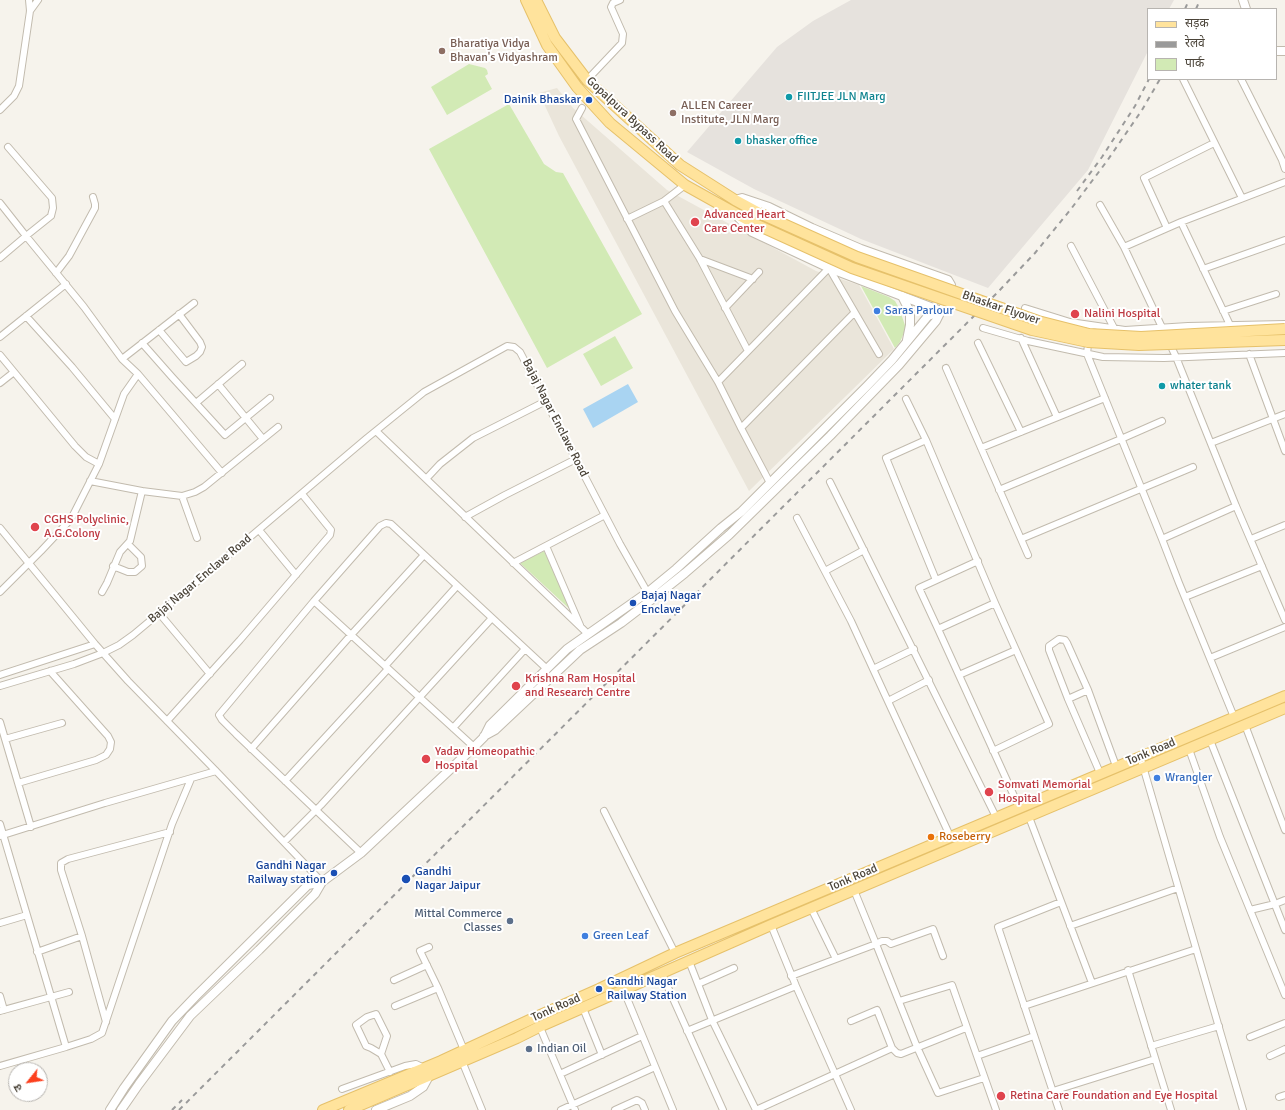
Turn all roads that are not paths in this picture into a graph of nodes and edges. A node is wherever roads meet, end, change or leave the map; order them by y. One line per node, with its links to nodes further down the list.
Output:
1 (29, 0): 6 (street)
2 (38, 0): 6 (street)
3 (526, 0): 7 (main road, Gopalpura Bypass Road)
4 (536, 0): 7 (main road, Gopalpura Bypass Road)
5 (620, 0): 8 (street)
6 (30, 10): 12 (street)
7 (551, 41): 8 (main road, Gopalpura Bypass Road); 17 (main road, Gopalpura Bypass Road)
8 (588, 80): 20 (main road, Gopalpura Bypass Road)
9 (1183, 80): 13 (street)
10 (1242, 80): 15 (street)
11 (582, 108): 25 (street)
12 (0, 110)
13 (1214, 143): 19 (street); 27 (street)
14 (8, 147): 28 (street)
15 (1285, 170)
16 (1285, 182): 19 (street)
17 (685, 185): 21 (street); 24 (main road, Gopalpura Bypass Road)
18 (93, 197): 37 (street)
19 (1242, 198): 26 (street)
20 (734, 200): 45 (street); 56 (main road, Bhaskar Flyover, bridge)
21 (664, 201): 25 (street); 33 (street)
22 (0, 203): 28 (street)
23 (1100, 205): 31 (street)
24 (734, 213): 34 (street); 60 (main road, Bhaskar Flyover, bridge)
25 (627, 219): 76 (street)
26 (1181, 222): 27 (street); 35 (street)
27 (1167, 228): 31 (street)
28 (26, 236): 32 (street); 37 (street)
29 (1285, 240): 35 (street)
30 (1072, 246): 54 (street)
31 (1124, 247): 55 (street)
32 (0, 258)
33 (700, 259): 38 (street); 43 (street)
34 (829, 268): 41 (street); 47 (street); 64 (street)
35 (1203, 269): 46 (street)
36 (760, 272): 38 (street)
37 (56, 273): 39 (street)
38 (753, 279): 43 (street)
39 (66, 284): 49 (street); 71 (street)
40 (1276, 294): 46 (street)
41 (902, 296): 45 (street); 63 (street)
42 (194, 303): 48 (street)
43 (725, 308): 64 (street)
44 (1025, 308): 51 (street)
45 (941, 311): 63 (street); 140 (street)
46 (1223, 311): 52 (street)
47 (854, 313): 66 (street); 91 (street)
48 (179, 314): 57 (street); 57 (street)
49 (26, 316): 58 (street); 88 (street)
50 (1285, 324): 52 (street)
51 (1090, 325): 54 (street); 67 (street)
52 (1230, 325): 55 (street)
53 (983, 328): 59 (street)
54 (1114, 328): 55 (street)
55 (1162, 328): 70 (street)
56 (1285, 329)
57 (158, 330): 61 (street)
58 (0, 337)
59 (1021, 338): 67 (street); 85 (street)
60 (1285, 340)
61 (142, 343): 71 (street); 83 (street)
62 (978, 343): 93 (street)
63 (905, 344): 106 (street)
64 (748, 351): 76 (street)
65 (1285, 353): 68 (street)
66 (879, 354)
67 (1087, 354): 70 (street); 80 (street)
68 (1249, 354): 70 (street); 87 (street)
69 (0, 355): 74 (street)
70 (1176, 357): 97 (street)
71 (122, 359): 75 (street)
72 (242, 364): 78 (street)
73 (946, 368): 98 (street)
74 (14, 372): 77 (street); 101 (street)
75 (138, 374): 88 (street); 103 (street)
76 (718, 382): 91 (street)
77 (0, 383)
78 (218, 384): 83 (street); 86 (street)
79 (270, 398): 86 (street)
80 (1105, 398): 85 (street); 95 (street)
81 (906, 399): 96 (street)
82 (546, 401): 92 (street, Bajaj Nagar Enclave Road); 100 (street, Bajaj Nagar Enclave Road); 104 (street)
83 (196, 403): 86 (street)
84 (1285, 414): 87 (street)
85 (1057, 417): 93 (street)
86 (246, 418): 94 (street)
87 (1273, 418): 97 (street); 99 (street)
88 (115, 419): 101 (street)
89 (1162, 421): 95 (street)
90 (278, 427): 94 (street)
91 (741, 428): 106 (street)
92 (376, 430): 104 (street); 111 (street, Bajaj Nagar Enclave Road)
93 (1021, 432): 98 (street)
94 (263, 439): 103 (street)
95 (1121, 439): 108 (street); 109 (street)
96 (926, 440): 129 (street); 136 (street)
97 (1211, 443): 113 (street)
98 (982, 448): 109 (street)
99 (1285, 451)
100 (576, 460): 114 (street, Bajaj Nagar Enclave Road); 115 (street)
101 (99, 464): 105 (street)
102 (1193, 467): 108 (street)
103 (222, 473): 112 (street)
104 (426, 479): 115 (street)
105 (90, 481): 110 (street); 130 (street)
106 (770, 482): 140 (street)
107 (830, 482): 126 (street)
108 (1142, 488): 121 (street); 122 (street)
109 (999, 490): 121 (street)
110 (142, 491): 112 (street); 124 (street)
111 (302, 494): 119 (street, Bajaj Nagar Enclave Road); 135 (street)
112 (182, 496): 120 (street)
113 (1236, 506): 122 (street); 123 (street)
114 (605, 515): 125 (street); 140 (street, Bajaj Nagar Enclave Road)
115 (465, 517): 131 (street)
116 (797, 518): 134 (street)
117 (1285, 525): 123 (street)
118 (0, 528): 130 (street)
119 (259, 530): 135 (street); 144 (street, Bajaj Nagar Enclave Road)
120 (197, 538)
121 (1021, 539): 128 (street)
122 (1162, 539): 141 (street)
123 (1250, 539): 133 (street)
124 (128, 544): 132 (street); 132 (street)
125 (546, 546): 131 (street); 148 (street)
126 (864, 550): 134 (street); 154 (street)
127 (424, 555): 137 (street); 142 (street); 151 (street)
128 (1028, 555)
129 (978, 561): 136 (street); 143 (street)
130 (29, 563): 138 (street); 152 (street)
131 (513, 563): 148 (street)
132 (113, 566): 139 (street)
133 (1262, 566): 141 (street); 146 (street)
134 (825, 571): 160 (street)
135 (296, 575): 162 (street)
136 (936, 580): 149 (street)
137 (457, 586): 145 (street); 158 (street)
138 (0, 592)
139 (102, 592)
140 (649, 596): 150 (street); 179 (street)
141 (1185, 597): 157 (street)
142 (314, 601): 151 (street); 183 (street)
143 (995, 603): 149 (street); 155 (street)
144 (159, 613): 156 (street, Bajaj Nagar Enclave Road); 162 (street)
145 (492, 618): 153 (street); 169 (street)
146 (1285, 620)
147 (1285, 627): 157 (street)
148 (581, 628): 150 (street)
149 (938, 629): 164 (street)
150 (588, 634): 159 (street)
151 (351, 635): 158 (street); 183 (street)
152 (95, 644): 156 (street); 163 (street)
153 (525, 649): 159 (street); 178 (street)
154 (914, 649): 160 (street); 165 (street)
155 (1016, 650): 164 (street); 185 (street)
156 (103, 653): 161 (street, Bajaj Nagar Enclave Road); 174 (street)
157 (1210, 658): 173 (street)
158 (387, 668): 169 (street); 192 (street)
159 (547, 669): 179 (street)
160 (873, 669): 171 (street)
161 (50, 671): 166 (street, Bajaj Nagar Enclave Road); 193 (street)
162 (210, 674): 174 (street)
163 (0, 675)
164 (959, 675): 185 (street)
165 (929, 680): 171 (street); 197 (street)
166 (0, 686)
167 (1088, 690): 170 (street); 170 (street); 187 (street)
168 (1285, 696): 173 (main road, Tonk Road)
169 (419, 698): 178 (street); 195 (street)
170 (1068, 699): 190 (street)
171 (888, 701): 204 (street)
172 (1285, 708): 177 (main road, Tonk Road)
173 (1234, 717): 186 (main road, Tonk Road)
174 (167, 721): 189 (street)
175 (0, 722): 180 (street)
176 (62, 723): 180 (street)
177 (1244, 725): 181 (main road, Tonk Road); 201 (street)
178 (453, 728): 182 (street)
179 (484, 737): 182 (street)
180 (5, 739): 193 (street)
181 (1210, 740): 184 (main road, Tonk Road); 212 (street)
182 (474, 747): 206 (street)
183 (251, 748): 192 (street)
184 (1189, 749): 188 (main road, Tonk Road); 214 (street)
185 (993, 751): 194 (street)
186 (1140, 756): 187 (main road, Tonk Road); 188 (street)
187 (1116, 766): 190 (main road, Tonk Road)
188 (1143, 769): 198 (main road, Tonk Road); 208 (street)
189 (216, 771): 191 (street); 205 (street)
190 (1100, 773): 194 (main road, Tonk Road)
191 (191, 779): 200 (street); 202 (street)
192 (285, 781): 195 (street)
193 (18, 783): 200 (street)
194 (1019, 807): 197 (main road, Tonk Road)
195 (315, 811): 205 (street); 206 (street)
196 (604, 811): 225 (street)
197 (996, 817): 204 (main road, Tonk Road)
198 (1028, 817): 209 (main road, Tonk Road); 211 (street)
199 (0, 824): 203 (street)
200 (31, 827): 203 (street)
201 (1285, 830)
202 (170, 832): 220 (street); 252 (street)
203 (2, 836): 215 (street)
204 (950, 836): 225 (main road, Tonk Road)
205 (284, 842): 207 (street)
206 (360, 853): 207 (street)
207 (322, 882): 284 (street); 285 (street)
208 (1178, 888): 218 (street); 223 (street)
209 (854, 890): 213 (main road, Tonk Road); 221 (street)
210 (1285, 900): 212 (street)
211 (1061, 902): 218 (street); 246 (street)
212 (1275, 904): 214 (street); 219 (street)
213 (811, 908): 217 (main road, Tonk Road); 227 (street)
214 (1250, 910): 241 (street)
215 (26, 914): 216 (street); 224 (street)
216 (0, 923)
217 (771, 925): 228 (main road, Tonk Road); 233 (street)
218 (1070, 926): 235 (street)
219 (1285, 930)
220 (82, 936): 224 (street); 252 (street)
221 (876, 944): 226 (street); 227 (street); 244 (street)
222 (429, 947): 229 (street)
223 (1196, 949): 231 (street); 254 (street)
224 (37, 952): 243 (street)
225 (675, 953): 249 (main road, Tonk Road)
226 (943, 956)
227 (836, 959): 233 (street)
228 (689, 961): 232 (main road, Tonk Road); 236 (street)
229 (427, 965): 234 (street); 238 (street)
230 (734, 968): 236 (street)
231 (1128, 970): 235 (street); 261 (street)
232 (662, 974): 239 (main road, Tonk Road); 257 (street)
233 (791, 976): 237 (street)
234 (394, 980)
235 (1092, 983): 246 (street)
236 (698, 984): 250 (street)
237 (796, 986): 250 (street); 278 (street)
238 (438, 988): 245 (street); 266 (street)
239 (624, 991): 247 (main road, Tonk Road); 258 (street)
240 (69, 992): 243 (street)
241 (1285, 995)
242 (0, 996): 248 (street)
243 (51, 998): 248 (street); 262 (street)
244 (899, 1001): 256 (street); 263 (street)
245 (395, 1006)
246 (1024, 1006): 259 (street)
247 (583, 1008): 255 (main road, Tonk Road); 268 (street)
248 (2, 1010)
249 (536, 1017): 255 (street); 266 (main road, Tonk Road)
250 (712, 1020): 257 (street); 295 (street)
251 (851, 1021): 264 (street)
252 (106, 1022): 262 (street)
253 (1285, 1023): 260 (street)
254 (1219, 1026): 261 (street); 300 (street)
255 (540, 1027): 272 (main road, Tonk Road); 277 (street)
256 (966, 1028): 263 (street); 269 (street)
257 (687, 1031): 294 (street)
258 (642, 1036): 268 (street); 274 (street)
259 (1034, 1036): 269 (street); 282 (street)
260 (1250, 1037)
261 (1151, 1046): 271 (street)
262 (66, 1047): 273 (street)
263 (917, 1047): 264 (street); 280 (street)
264 (892, 1048): 278 (street)
265 (1285, 1049): 270 (street)
266 (464, 1050): 276 (main road, Tonk Road)
267 (381, 1054): 267 (street); 275 (street)
268 (602, 1055): 277 (street)
269 (977, 1056): 280 (street)
270 (1270, 1056)
271 (1155, 1059): 282 (street); 299 (street)
272 (462, 1061): 276 (main road, Tonk Road); 289 (street)
273 (0, 1066)
274 (655, 1067): 283 (street); 293 (street)
275 (390, 1072): 276 (street); 281 (street)
276 (427, 1072): 279 (main road); 288 (street)
277 (560, 1074): 283 (street)
278 (834, 1074): 295 (street); 296 (street)
279 (413, 1078): 286 (main road); 287 (main road)
280 (984, 1078): 297 (street)
281 (342, 1089)
282 (1052, 1092): 298 (street)
283 (574, 1107): 290 (street)
284 (110, 1110)
285 (121, 1110)
286 (323, 1110)
287 (349, 1110)
288 (376, 1110)
289 (482, 1110)
290 (560, 1110)
291 (615, 1110): 292 (street)
292 (645, 1110)
293 (673, 1110)
294 (723, 1110)
295 (756, 1110)
296 (851, 1110)
297 (996, 1110)
298 (1059, 1110)
299 (1170, 1110)
300 (1243, 1110)

